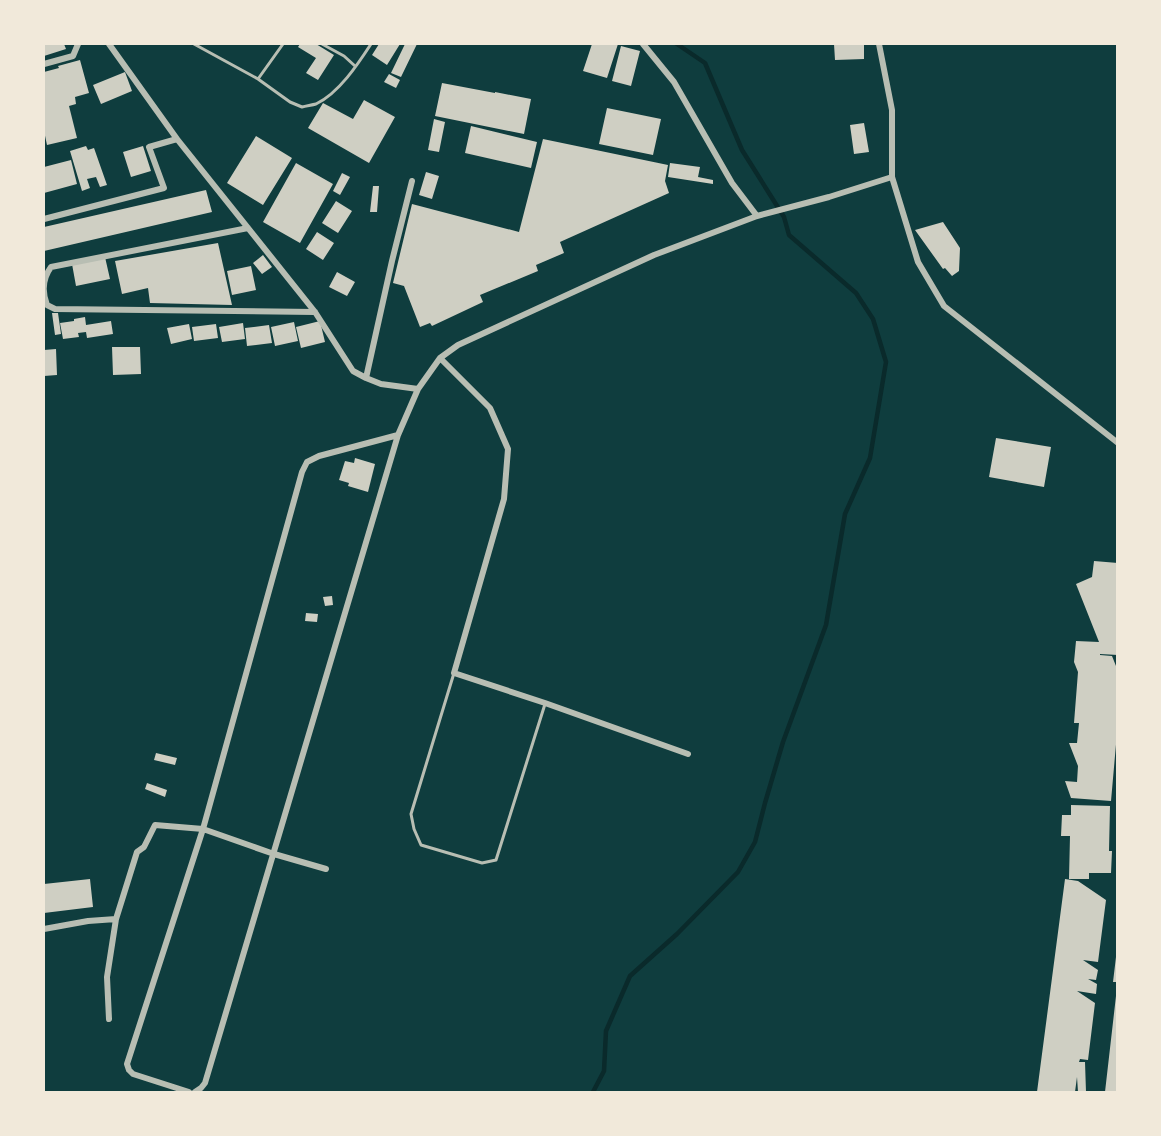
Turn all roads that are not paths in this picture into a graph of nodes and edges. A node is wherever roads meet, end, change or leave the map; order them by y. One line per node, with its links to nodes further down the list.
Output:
1 (78, 44): 9 (street)
2 (109, 44): 12 (street)
3 (194, 44): 11 (lane)
4 (283, 44): 11 (lane)
5 (322, 44): 10 (lane)
6 (371, 44): 10 (lane)
7 (643, 44): 15 (street)
8 (879, 44): 13 (street)
9 (44, 64)
10 (356, 67): 11 (lane)
11 (258, 79)
12 (177, 139): 16 (street); 17 (street)
13 (892, 177): 15 (street); 24 (street)
14 (412, 181): 21 (street)
15 (757, 216): 20 (street)
16 (44, 219)
17 (248, 228): 18 (street); 19 (street)
18 (45, 306): 19 (street)
19 (315, 312): 21 (street)
20 (440, 358): 22 (street); 25 (street)
21 (366, 378): 22 (street)
22 (418, 389): 23 (street)
23 (398, 435): 28 (street); 29 (street)
24 (1118, 443)
25 (454, 673): 26 (street); 26 (lane)
26 (545, 703): 27 (street)
27 (688, 754)
28 (203, 829): 29 (street); 31 (street); 34 (street)
29 (274, 854): 30 (street); 35 (street)
30 (326, 868)
31 (116, 919): 32 (street); 33 (street)
32 (44, 929)
33 (109, 1019)
34 (189, 1092)
35 (195, 1092)

